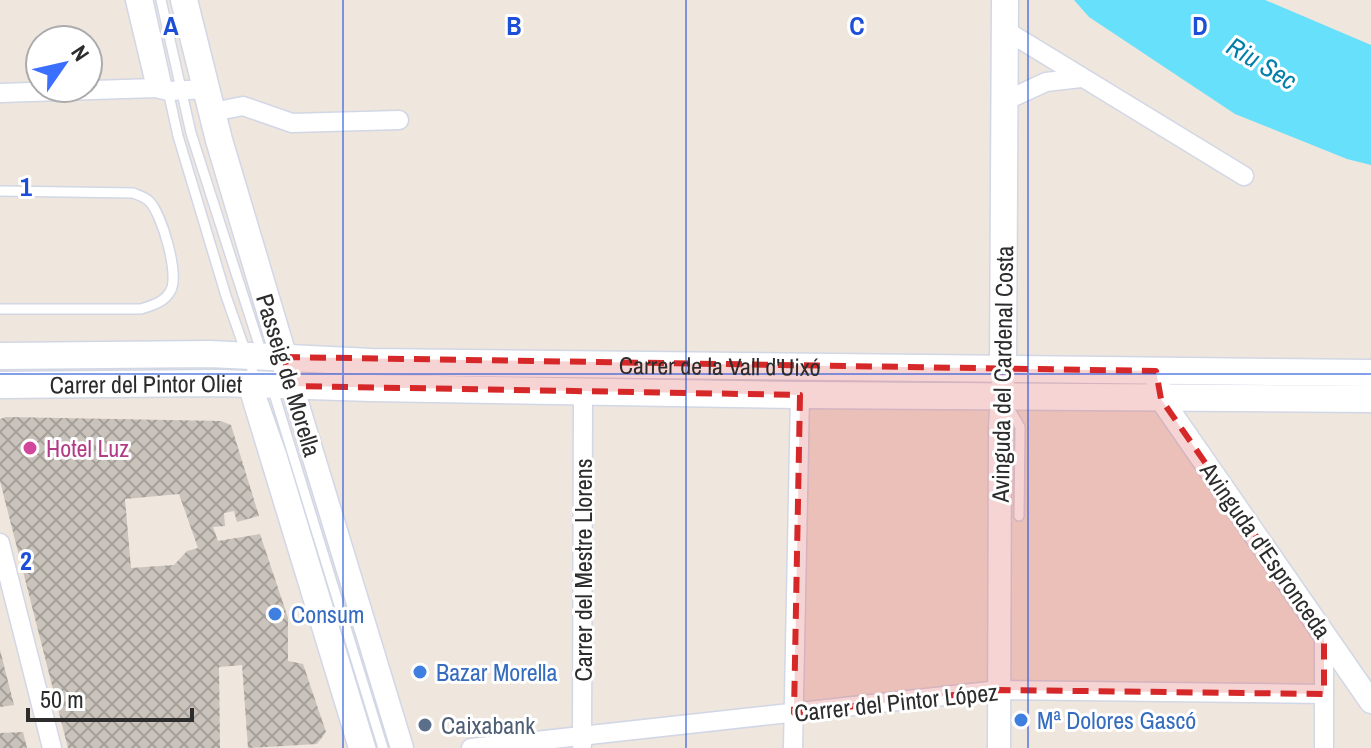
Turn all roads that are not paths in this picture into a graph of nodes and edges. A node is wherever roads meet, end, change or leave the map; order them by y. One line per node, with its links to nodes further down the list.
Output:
1 (135, 0): 8 (street)
2 (148, 0): 8 (lane)
3 (161, 0): 8 (lane)
4 (184, 0): 10 (main road, Passeig de Morella)
5 (1005, 0): 6 (main road, Avinguda del Cardenal Costa)
6 (1005, 30): 7 (street); 11 (main road, Avinguda del Cardenal Costa)
7 (1081, 78): 11 (street); 13 (street)
8 (168, 90): 9 (street); 10 (street); 17 (lane); 17 (lane)
9 (0, 93)
10 (210, 101): 12 (street); 17 (main road, Passeig de Morella)
11 (1005, 101): 18 (main road, Avinguda del Cardenal Costa)
12 (399, 120)
13 (1244, 176)
14 (0, 191): 15 (lane)
15 (0, 309)
16 (0, 356): 17 (main road, Carrer del Pintor Oliet)
17 (264, 356): 18 (main road, Carrer de la Vall d'Uixó); 22 (main road, Passeig de Morella); 22 (lane)
18 (1003, 370): 19 (main road, Carrer de la Vall d'Uixó); 25 (street, Avinguda del Cardenal Costa)
19 (1156, 371): 20 (main road, Carrer de la Vall d'Uixó); 26 (street)
20 (1371, 373)
21 (0, 385): 22 (main road, Carrer del Pintor Oliet)
22 (267, 385): 23 (main road, Carrer de la Vall d'Uixó); 37 (street, Passeig de Morella); 38 (lane); 39 (lane); 40 (street, Passeig de Morella)
23 (583, 391): 24 (main road, Carrer de la Vall d'Uixó); 35 (street, Carrer del Mestre Llorens)
24 (800, 395): 25 (main road, Carrer de la Vall d'Uixó); 34 (street)
25 (1003, 396): 26 (main road, Carrer de la Vall d'Uixó); 28 (lane); 31 (street, Avinguda del Cardenal Costa)
26 (1161, 399): 27 (main road, Carrer de la Vall d'Uixó); 30 (street, Avinguda d'Espronceda)
27 (1371, 399)
28 (1019, 516)
29 (0, 543): 36 (street)
30 (1324, 634): 32 (street); 33 (street, Avinguda d'Espronceda)
31 (999, 690): 32 (street, Carrer del Pintor López); 34 (street, Carrer del Pintor López); 43 (street, Avinguda del Cardenal Costa)
32 (1324, 694): 44 (street)
33 (1371, 701)
34 (794, 713): 35 (street, Carrer del Pintor López); 42 (street)
35 (582, 742): 41 (street, Carrer del Pintor López)
36 (52, 748)
37 (358, 748)
38 (371, 748)
39 (383, 748)
40 (402, 748)
41 (471, 748)
42 (793, 748)
43 (999, 748)
44 (1324, 748)

